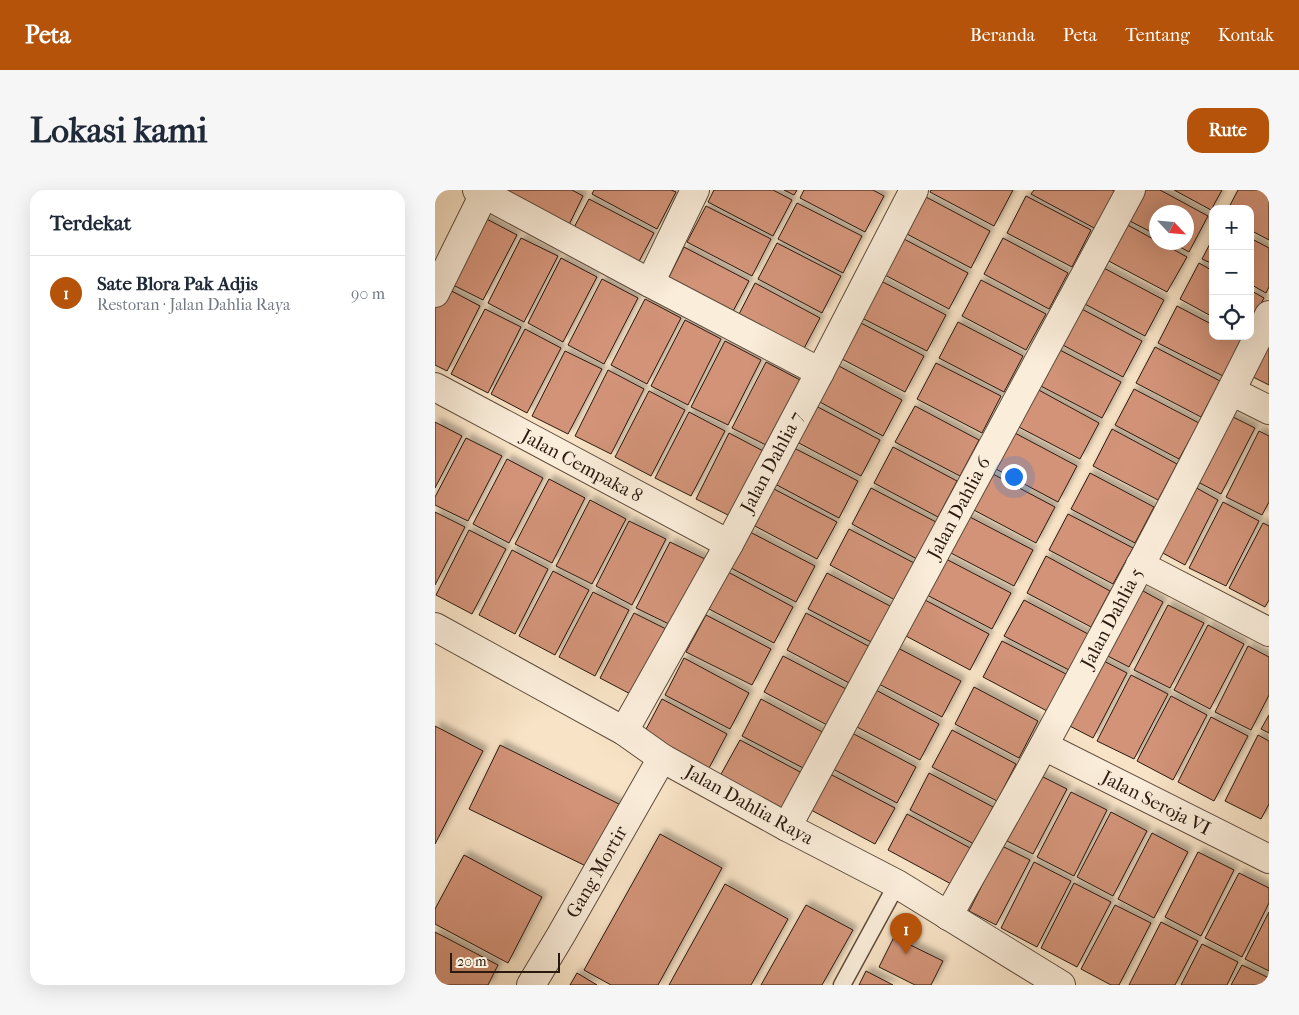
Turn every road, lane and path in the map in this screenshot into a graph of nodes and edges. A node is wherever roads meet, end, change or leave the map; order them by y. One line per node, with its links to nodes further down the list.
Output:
1 (695, 190): 5 (street)
2 (914, 190): 8 (street, Jalan Dahlia 7)
3 (1131, 190): 19 (street, Jalan Dahlia 6)
4 (482, 191): 5 (street); 6 (street)
5 (650, 283): 8 (street)
6 (435, 293)
7 (1269, 315): 10 (street, Jalan Dahlia 5)
8 (820, 372): 12 (street, Jalan Dahlia 7)
9 (435, 387): 12 (street, Jalan Cempaka 8)
10 (1231, 391): 11 (street); 13 (street, Jalan Dahlia 5)
11 (1269, 410)
12 (729, 544): 16 (street, Jalan Dahlia 7)
13 (1140, 565): 15 (street); 17 (street, Jalan Dahlia 5)
14 (435, 628): 16 (street, Jalan Dahlia Raya)
15 (1269, 632)
16 (623, 731): 18 (street, Jalan Dahlia Raya)
17 (1044, 746): 20 (street, Jalan Seroja VI); 22 (street, Jalan Dahlia 5)
18 (662, 758): 19 (street, Jalan Dahlia Raya); 23 (street, Gang Mortir)
19 (787, 827): 21 (street, Jalan Dahlia Raya)
20 (1269, 859)
21 (897, 884): 22 (street, Jalan Dahlia Raya); 24 (lane)
22 (948, 916): 25 (street, Jalan Dahlia Raya)
23 (531, 985)
24 (843, 985)
25 (1061, 985)

